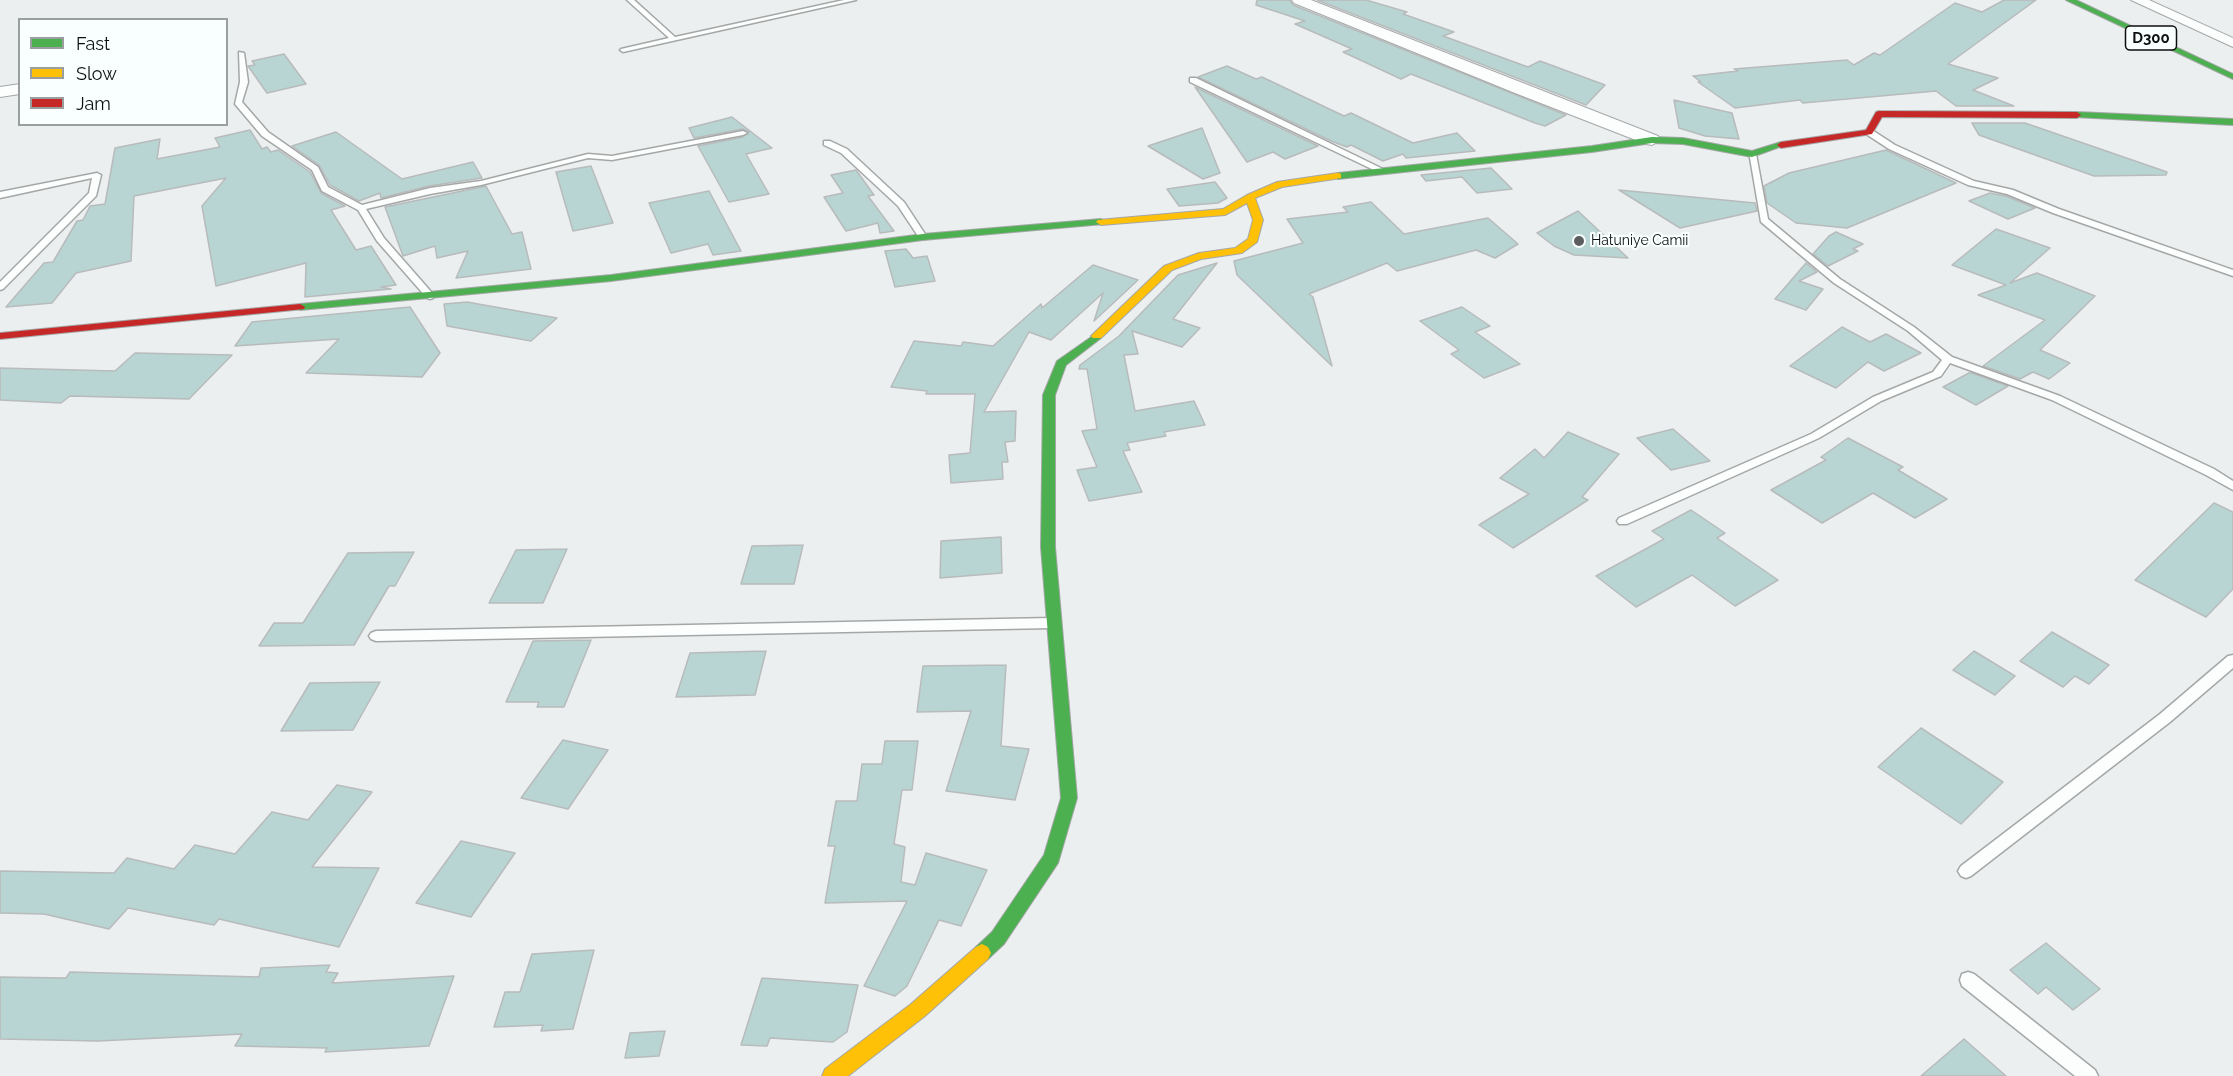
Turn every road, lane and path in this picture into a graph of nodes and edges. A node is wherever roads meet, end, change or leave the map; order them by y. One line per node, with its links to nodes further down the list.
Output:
1 (630, 0): 10 (lane)
2 (802, 0): 8 (lane)
3 (853, 0): 8 (lane)
4 (1299, 0): 21 (street)
5 (2070, 0): 14 (main road, D300)
6 (2099, 0): 9 (main road, D300)
7 (2139, 0): 11 (street)
8 (811, 9): 10 (lane)
9 (2182, 37)
10 (674, 39): 12 (lane)
11 (2233, 43)
12 (623, 50)
13 (241, 53): 27 (lane)
14 (2233, 77)
15 (1193, 80): 24 (lane)
16 (18, 89): 17 (street)
17 (0, 92)
18 (2233, 122): 19 (main road)
19 (1869, 132): 23 (main road); 29 (lane)
20 (743, 134): 27 (lane)
21 (1652, 140): 23 (main road); 24 (main road)
22 (827, 143): 28 (lane)
23 (1752, 154): 33 (lane)
24 (1381, 170): 26 (main road)
25 (0, 195): 30 (lane)
26 (1250, 197): 28 (main road); 36 (main road)
27 (361, 208): 31 (lane)
28 (923, 237): 31 (main road)
29 (2233, 273)
30 (0, 286)
31 (430, 296): 32 (main road)
32 (0, 336)
33 (1948, 359): 34 (lane); 35 (lane)
34 (2233, 486)
35 (1623, 521)
36 (1055, 623): 37 (lane); 41 (main road)
37 (375, 636)
38 (2233, 660): 39 (lane)
39 (1966, 871)
40 (1968, 980): 42 (lane)
41 (832, 1076)
42 (2089, 1076)

